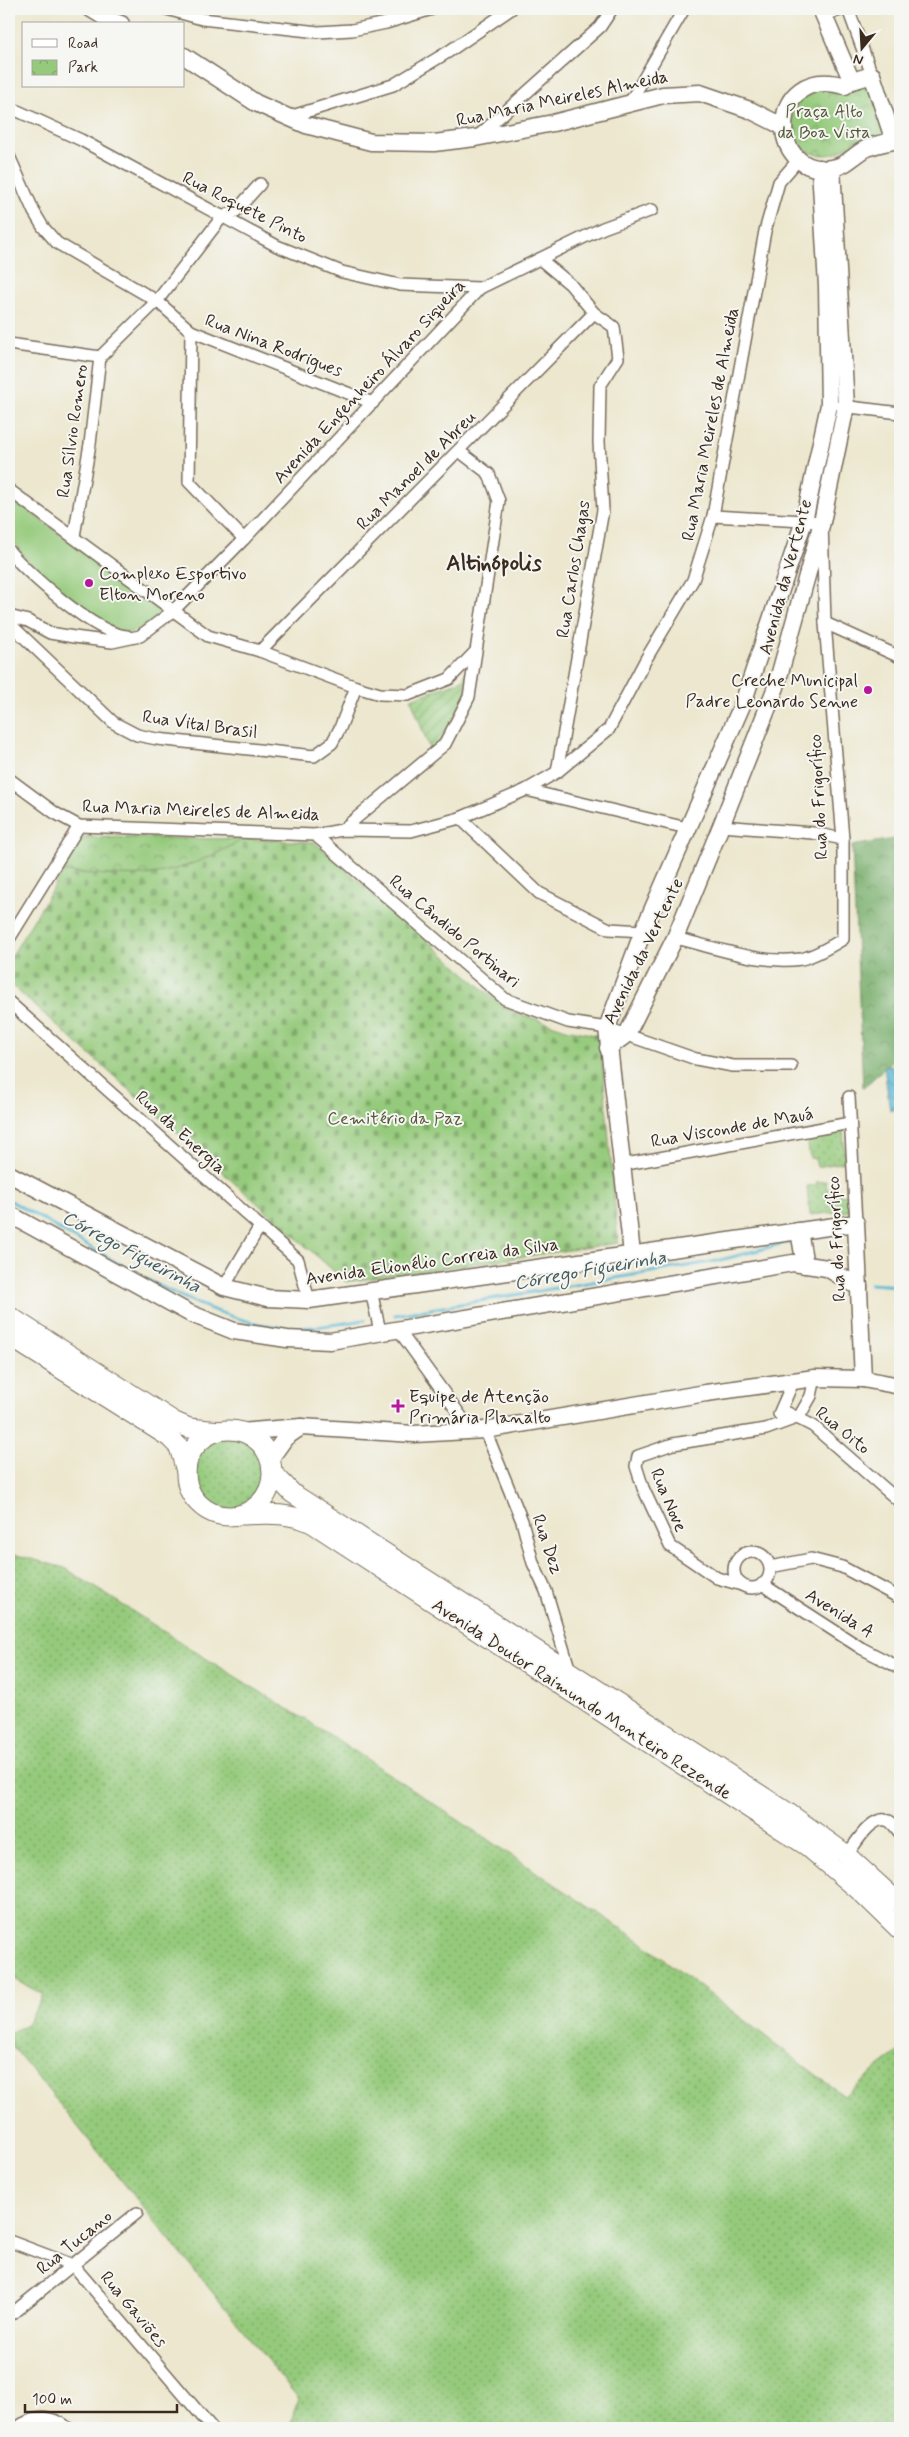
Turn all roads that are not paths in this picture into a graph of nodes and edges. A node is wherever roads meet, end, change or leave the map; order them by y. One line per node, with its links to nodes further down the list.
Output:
1 (91, 9): 10 (street)
2 (167, 9): 3 (street)
3 (432, 9)
4 (510, 9): 16 (street)
5 (612, 9): 18 (street)
6 (684, 9): 14 (street)
7 (843, 9): 9 (street)
8 (848, 9): 12 (street)
9 (823, 12): 13 (street)
10 (115, 22)
11 (185, 57): 16 (street, Rua Maria Meireles Almeida)
12 (872, 75): 13 (street); 19 (street)
13 (849, 82): 17 (street)
14 (629, 104): 17 (street, Rua Maria Meireles Almeida); 18 (street, Rua Maria Meireles Almeida)
15 (9, 107): 25 (street, Rua Roquete Pinto)
16 (289, 117): 18 (street, Rua Maria Meireles Almeida)
17 (782, 126): 21 (street)
18 (475, 138)
19 (897, 140): 22 (street)
20 (9, 156): 28 (street, Rua Nina Rodrigues)
21 (799, 159): 22 (street); 39 (street, Rua Maria Meireles de Almeida)
22 (826, 168): 34 (street, Avenida da Vertente); 35 (street, Avenida da Vertente)
23 (260, 184): 25 (street, Rua Sílvio Romero)
24 (652, 210): 26 (street, Avenida Engenheiro Álvaro Siqueira)
25 (222, 217): 27 (street, Rua Roquete Pinto); 28 (street, Rua Sílvio Romero)
26 (540, 259): 27 (street, Avenida Engenheiro Álvaro Siqueira); 29 (street, Rua Carlos Chagas)
27 (480, 288): 33 (street, Avenida Engenheiro Álvaro Siqueira)
28 (157, 301): 30 (street, Rua Nina Rodrigues); 32 (street, Rua Sílvio Romero)
29 (594, 313): 37 (street, Rua Manoel de Abreu); 54 (street, Rua Carlos Chagas)
30 (191, 331): 33 (street, Rua Nina Rodrigues); 43 (street)
31 (9, 344): 32 (street)
32 (100, 357): 42 (street, Rua Sílvio Romero)
33 (373, 403): 43 (street, Avenida Engenheiro Álvaro Siqueira)
34 (829, 405): 35 (street); 40 (street, Avenida da Vertente)
35 (846, 406): 36 (street); 41 (street, Avenida da Vertente)
36 (900, 413)
37 (459, 452): 50 (street, Rua Manoel de Abreu); 51 (street)
38 (9, 490): 42 (street)
39 (713, 516): 40 (street); 54 (street, Rua Maria Meireles de Almeida)
40 (804, 521): 41 (street); 60 (street, Avenida da Vertente)
41 (822, 522): 48 (street, Rua do Frigorífico); 59 (street, Avenida da Vertente)
42 (74, 536): 45 (street)
43 (244, 539): 45 (street, Avenida Engenheiro Álvaro Siqueira)
44 (9, 551): 49 (street)
45 (173, 611): 49 (street, Avenida Engenheiro Álvaro Siqueira); 50 (street)
46 (9, 616): 49 (street)
47 (9, 623): 53 (street, Rua Vital Brasil)
48 (825, 623): 52 (street); 63 (street, Rua do Frigorífico)
49 (140, 636)
50 (260, 651): 53 (street)
51 (475, 652): 53 (street); 61 (street)
52 (900, 657)
53 (356, 687)
54 (557, 772): 56 (street, Rua Maria Meireles de Almeida)
55 (9, 779): 58 (street, Rua Maria Meireles de Almeida)
56 (526, 790): 57 (street, Rua Maria Meireles de Almeida); 60 (street)
57 (460, 818): 61 (street, Rua Maria Meireles de Almeida); 64 (street)
58 (79, 826): 62 (street, Rua Maria Meireles de Almeida); 66 (street)
59 (721, 826): 63 (street); 65 (street, Avenida da Vertente)
60 (687, 828): 64 (street, Avenida da Vertente)
61 (342, 830): 62 (street, Rua Maria Meireles de Almeida)
62 (315, 835): 68 (street, Rua Cândido Portinari)
63 (843, 838): 65 (street, Rua do Frigorífico)
64 (643, 931): 68 (street, Avenida da Vertente)
65 (675, 938): 69 (street, Avenida da Vertente)
66 (9, 939)
67 (9, 1002): 78 (street, Rua da Energia)
68 (607, 1028): 69 (street, Rua Cândido Portinari); 70 (street, Avenida da Vertente)
69 (627, 1034): 70 (street, Avenida da Vertente); 71 (street, Rua Cândido Portinari)
70 (608, 1048): 74 (street, Avenida da Vertente)
71 (791, 1066)
72 (850, 1097): 73 (street, Rua do Frigorífico)
73 (850, 1123): 74 (street, Rua Visconde de Mauá); 77 (street, Rua do Frigorífico)
74 (621, 1165): 80 (street, Avenida da Vertente)
75 (9, 1174): 83 (street, Avenida Elionélio Correia da Silva)
76 (9, 1214): 87 (street)
77 (856, 1223): 79 (street, Avenida Elionélio Correia da Silva); 82 (street, Rua do Frigorífico)
78 (260, 1226): 83 (street); 85 (street, Rua da Energia)
79 (799, 1231): 80 (street, Avenida Elionélio Correia da Silva); 81 (street)
80 (632, 1254): 84 (street, Avenida Elionélio Correia da Silva)
81 (804, 1265): 82 (street); 87 (street)
82 (859, 1287): 90 (street, Rua do Frigorífico)
83 (224, 1288): 85 (street, Avenida Elionélio Correia da Silva)
84 (371, 1291): 85 (street, Avenida Elionélio Correia da Silva); 87 (street)
85 (309, 1300)
86 (9, 1316): 98 (main road)
87 (388, 1330): 97 (street)
88 (9, 1336): 100 (main road, Avenida Doutor Raimundo Monteiro Rezende)
89 (815, 1378): 90 (street); 91 (street); 94 (street)
90 (863, 1379): 92 (street)
91 (793, 1382): 93 (street); 97 (street)
92 (900, 1386)
93 (782, 1410): 94 (street, Rua Oito); 96 (street)
94 (799, 1417): 96 (street, Rua Nove); 101 (street, Rua Oito)
95 (301, 1428): 97 (street); 98 (street); 99 (street)
96 (766, 1429): 105 (street, Rua Nove)
97 (478, 1430): 108 (street, Rua Dez)
98 (233, 1431): 99 (main road, Avenida Doutor Raimundo Monteiro Rezende); 100 (main road)
99 (271, 1466): 102 (main road); 108 (main road, Avenida Doutor Raimundo Monteiro Rezende)
100 (187, 1481): 102 (main road, Avenida Doutor Raimundo Monteiro Rezende)
101 (900, 1502)
102 (242, 1515): 112 (main road, Avenida Doutor Raimundo Monteiro Rezende)
103 (770, 1567): 104 (street); 105 (street); 106 (street)
104 (762, 1584): 105 (street); 107 (street, Avenida A)
105 (742, 1585)
106 (900, 1598)
107 (900, 1668)
108 (570, 1671): 110 (main road, Avenida Doutor Raimundo Monteiro Rezende)
109 (900, 1833): 110 (street)
110 (847, 1855): 111 (main road, Avenida Doutor Raimundo Monteiro Rezende)
111 (900, 1904)
112 (900, 1930)
113 (137, 2213): 115 (street, Rua Tucano)
114 (9, 2241): 115 (street, Rua Gaviões)
115 (73, 2265): 116 (street, Rua Tucano); 119 (street, Rua Gaviões)
116 (9, 2316)
117 (17, 2428): 118 (street)
118 (68, 2428)
119 (212, 2428)

